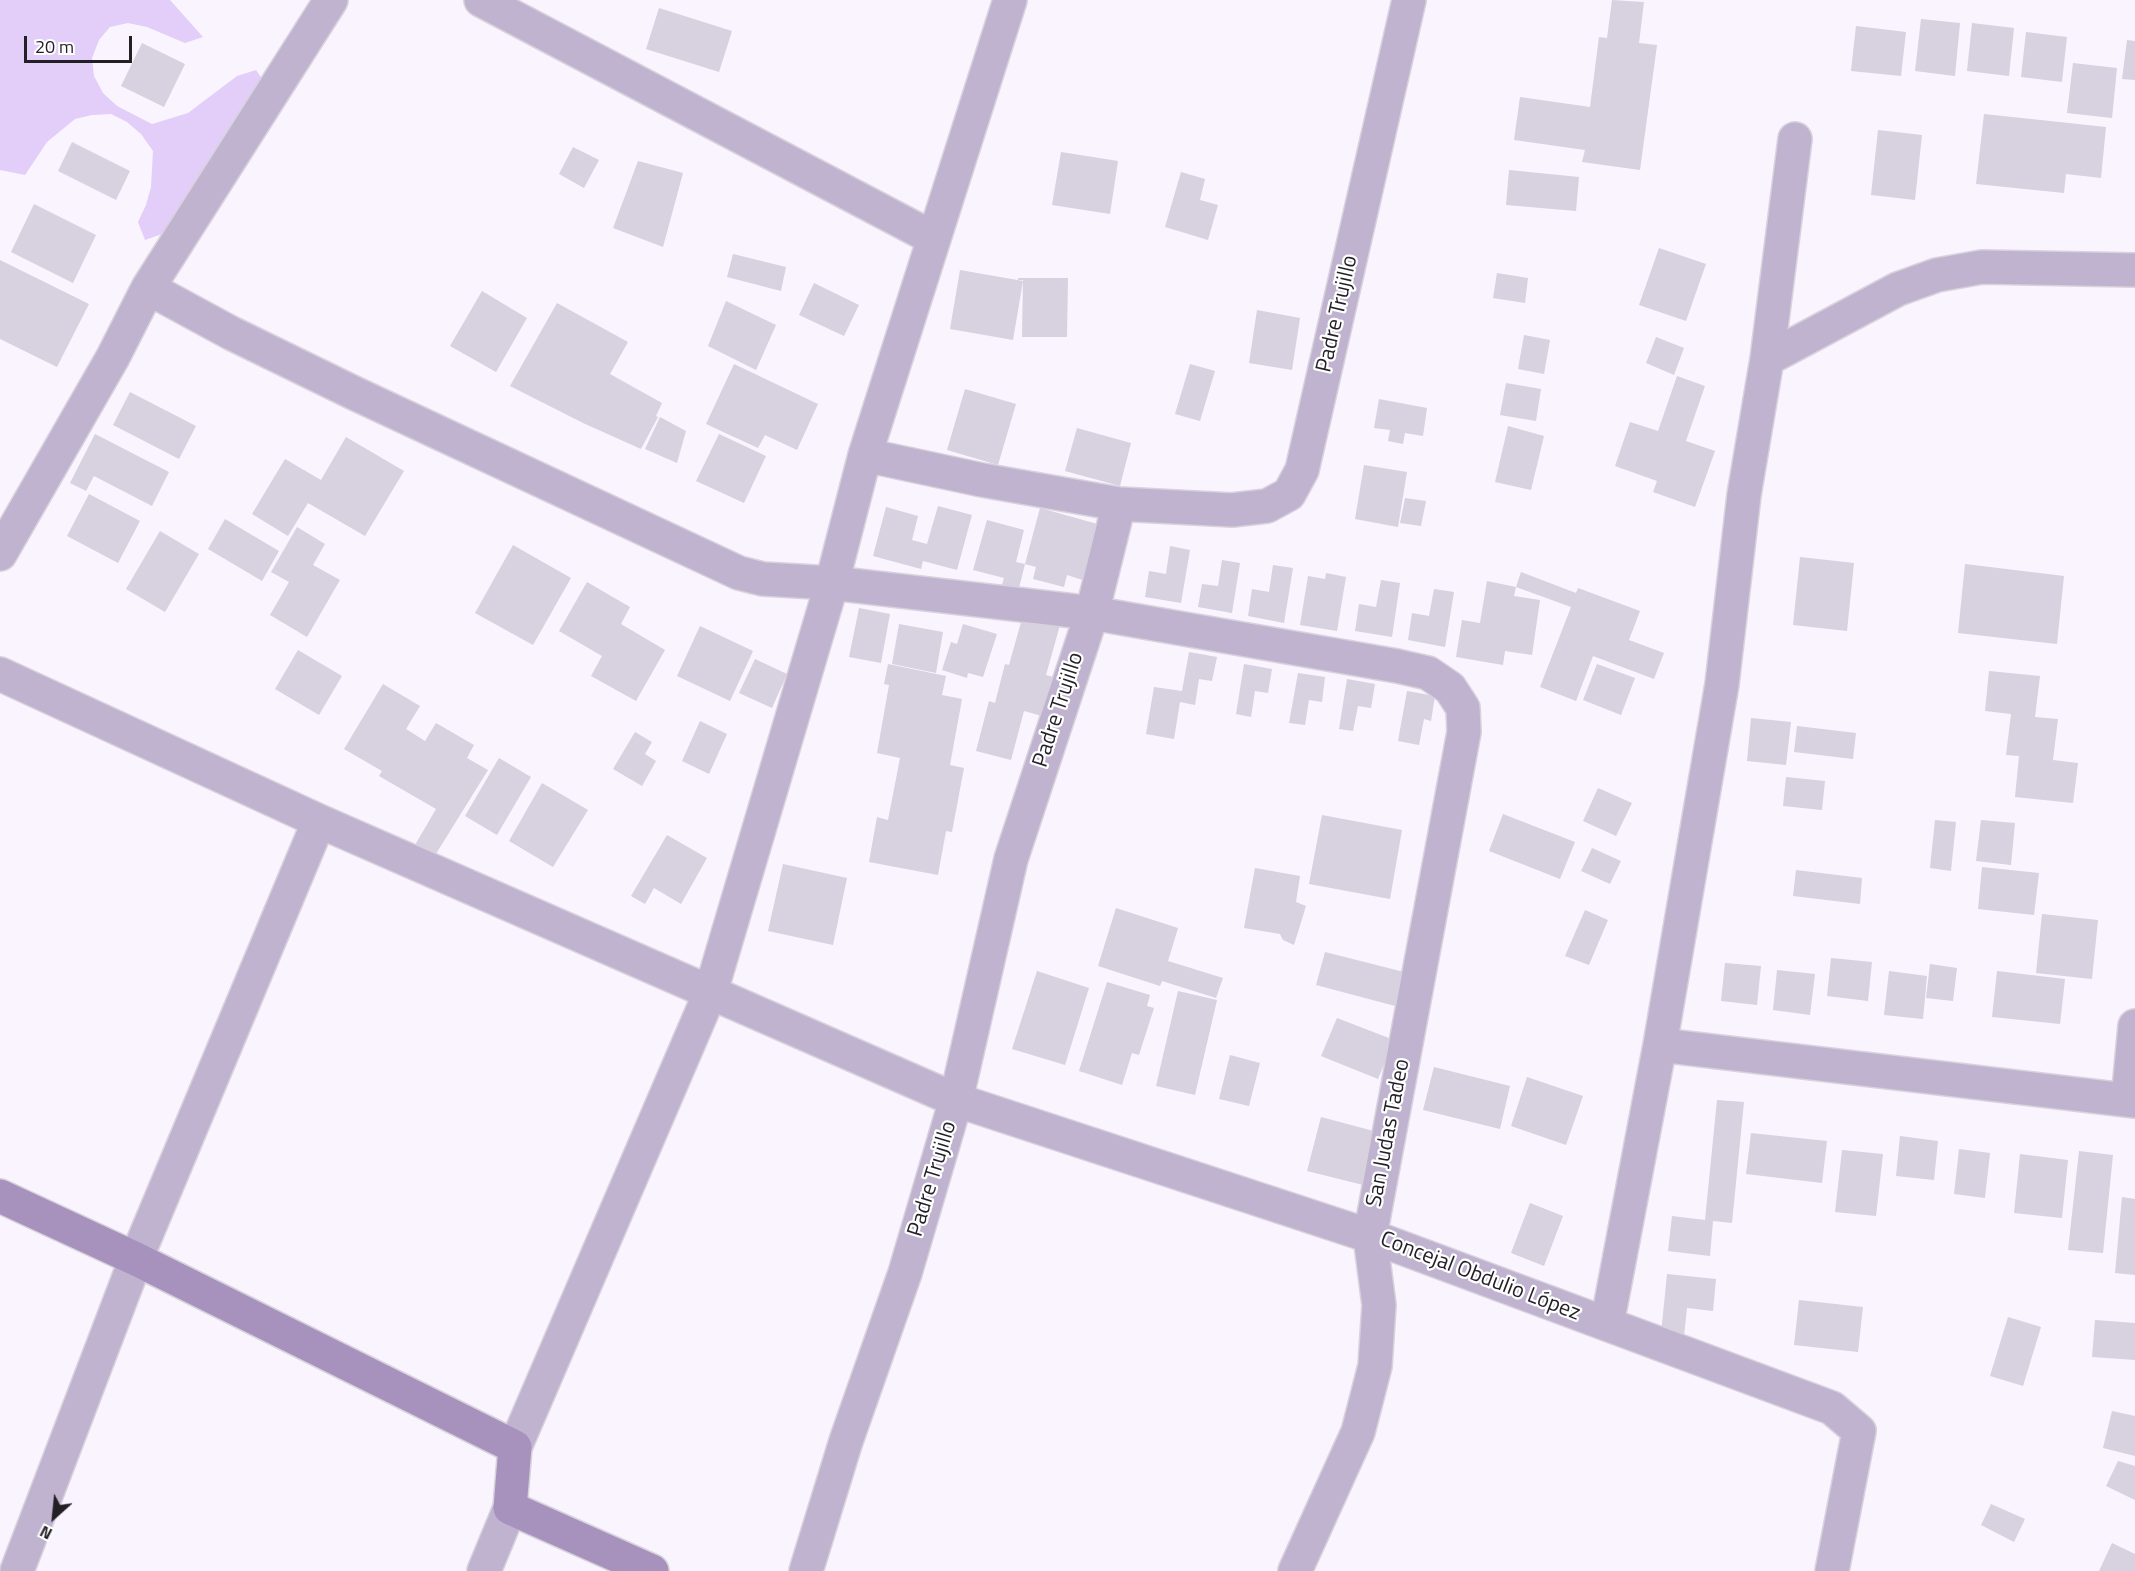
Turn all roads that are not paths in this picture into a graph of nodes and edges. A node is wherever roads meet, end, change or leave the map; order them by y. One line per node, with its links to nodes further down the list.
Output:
1 (331, 0): 8 (street)
2 (481, 0): 6 (street)
3 (1010, 0): 6 (street)
4 (1409, 0): 11 (street, Padre Trujillo)
5 (1795, 139): 9 (street)
6 (933, 238): 10 (street)
7 (2135, 270): 9 (street)
8 (148, 288): 12 (street); 13 (street)
9 (1767, 359): 19 (street)
10 (866, 455): 11 (street); 13 (street)
11 (1119, 504): 14 (street, Padre Trujillo)
12 (0, 554)
13 (832, 583): 14 (street); 17 (street)
14 (1092, 613): 20 (street, Padre Trujillo); 23 (street, San Judas Tadeo)
15 (0, 674): 16 (street, Concejal Obdulio López)
16 (319, 821): 17 (street, Concejal Obdulio López); 24 (street)
17 (711, 991): 20 (street, Concejal Obdulio López); 26 (street)
18 (2135, 1026): 21 (street)
19 (1660, 1045): 21 (street); 25 (street)
20 (956, 1100): 23 (street, Concejal Obdulio López); 31 (street, Padre Trujillo)
21 (2132, 1100)
22 (0, 1196): 24 (street)
23 (1370, 1236): 25 (street, Concejal Obdulio López); 32 (street, San Judas Tadeo)
24 (136, 1259): 26 (street); 28 (street)
25 (1607, 1324): 33 (street, Concejal Obdulio López)
26 (515, 1447): 27 (street)
27 (510, 1508): 29 (street); 30 (street)
28 (17, 1571)
29 (484, 1571)
30 (652, 1571)
31 (806, 1571)
32 (1295, 1571)
33 (1832, 1571)

